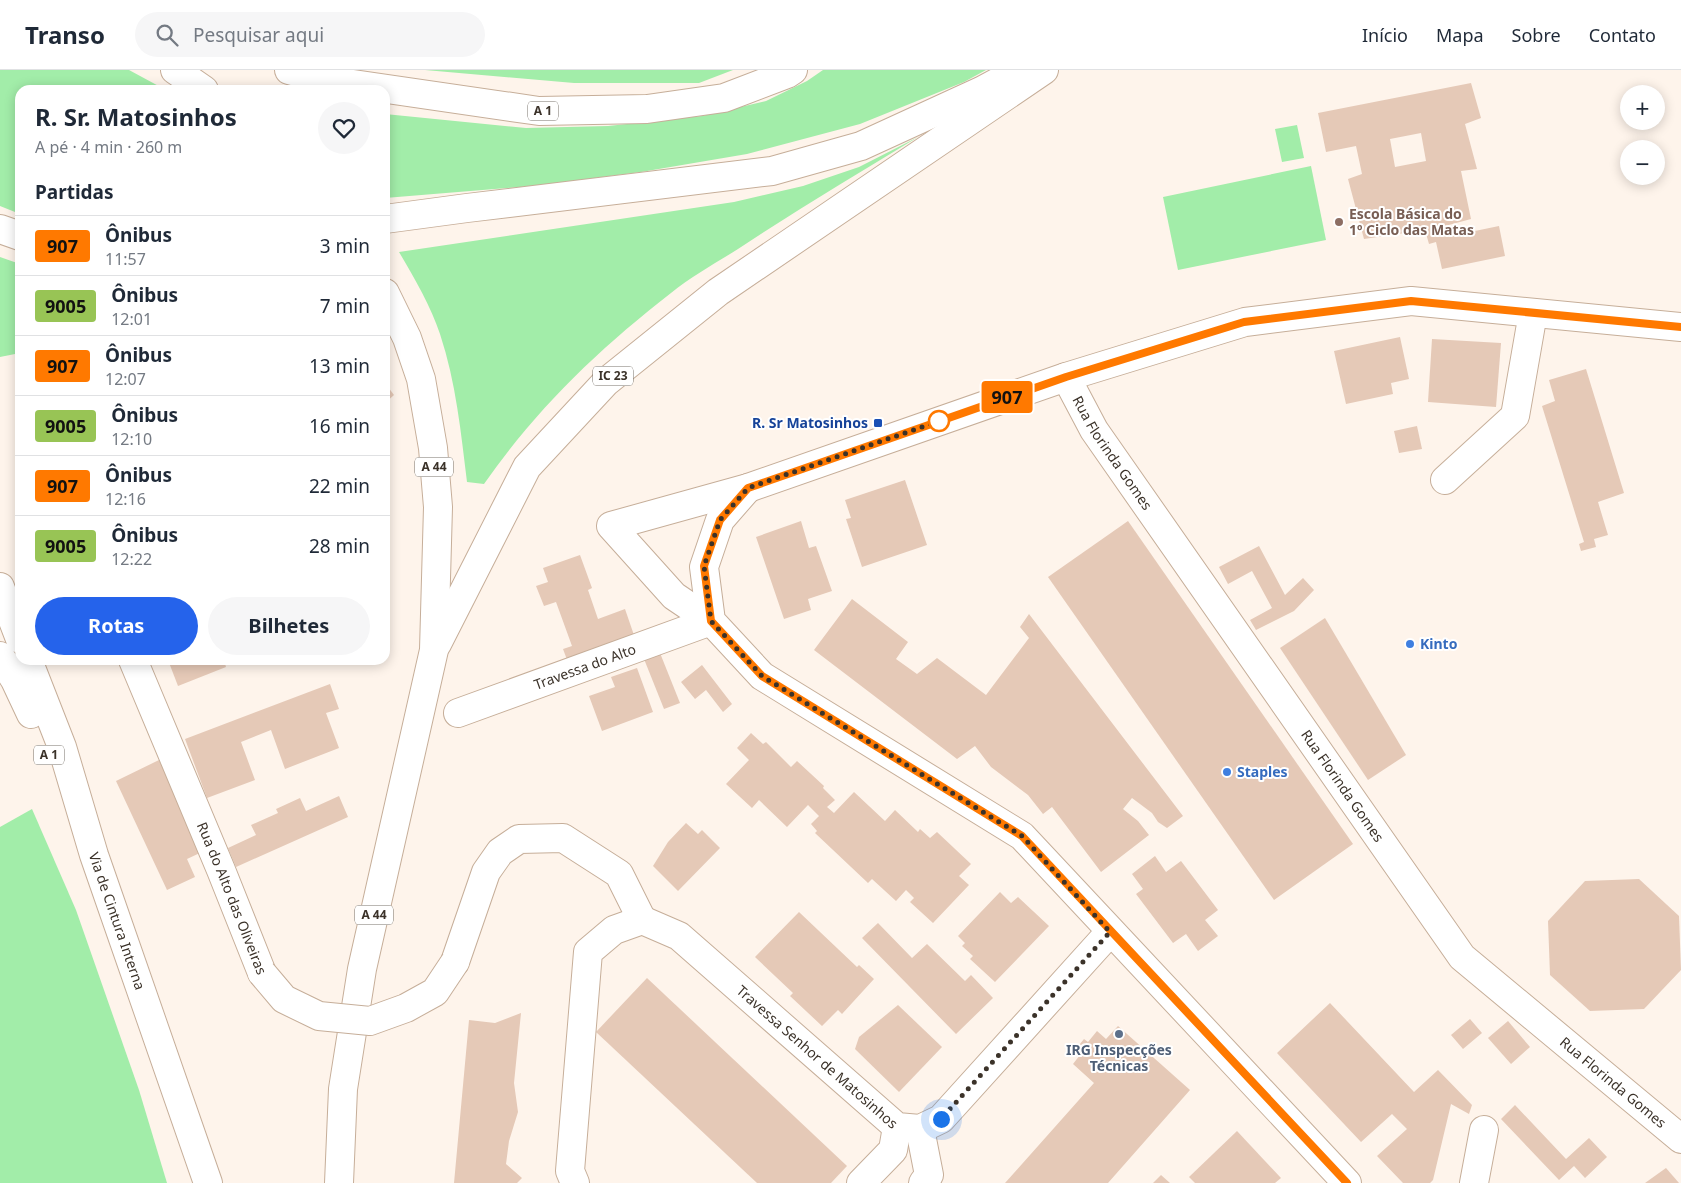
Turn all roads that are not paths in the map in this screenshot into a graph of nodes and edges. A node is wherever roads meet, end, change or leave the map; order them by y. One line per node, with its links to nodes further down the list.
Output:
1 (175, 70): 6 (main road)
2 (289, 70): 7 (main road, A 1)
3 (793, 70): 8 (main road, A 1)
4 (1020, 70): 9 (main road)
5 (1044, 70): 21 (main road, IC 23)
6 (197, 85)
7 (360, 85)
8 (390, 89)
9 (390, 218)
10 (0, 228): 11 (main road)
11 (15, 234)
12 (390, 303): 21 (main road, A 44)
13 (1533, 313): 14 (main road); 15 (main road); 16 (main road)
14 (1681, 328)
15 (1066, 377): 17 (main road); 31 (main road, Rua Florinda Gomes)
16 (1445, 480)
17 (748, 488): 19 (main road); 19 (main road)
18 (0, 587): 20 (main road)
19 (711, 621): 25 (main road, Travessa do Alto); 28 (main road)
20 (15, 626)
21 (434, 650): 33 (main road, A 44)
22 (0, 656): 26 (main road, A 1)
23 (30, 665): 26 (main road, Via de Cintura Interna)
24 (135, 665): 27 (main road, Rua do Alto das Oliveiras, bridge)
25 (458, 713)
26 (94, 856): 32 (main road, Via de Cintura Interna)
27 (642, 920): 29 (main road, Travessa Senhor de Matosinhos); 34 (main road)
28 (1110, 932): 29 (main road); 37 (main road)
29 (908, 1128): 35 (main road); 36 (main road)
30 (1484, 1130): 38 (main road)
31 (1681, 1139)
32 (208, 1183)
33 (339, 1183)
34 (575, 1183)
35 (861, 1183)
36 (923, 1183)
37 (1347, 1183)
38 (1474, 1183)

